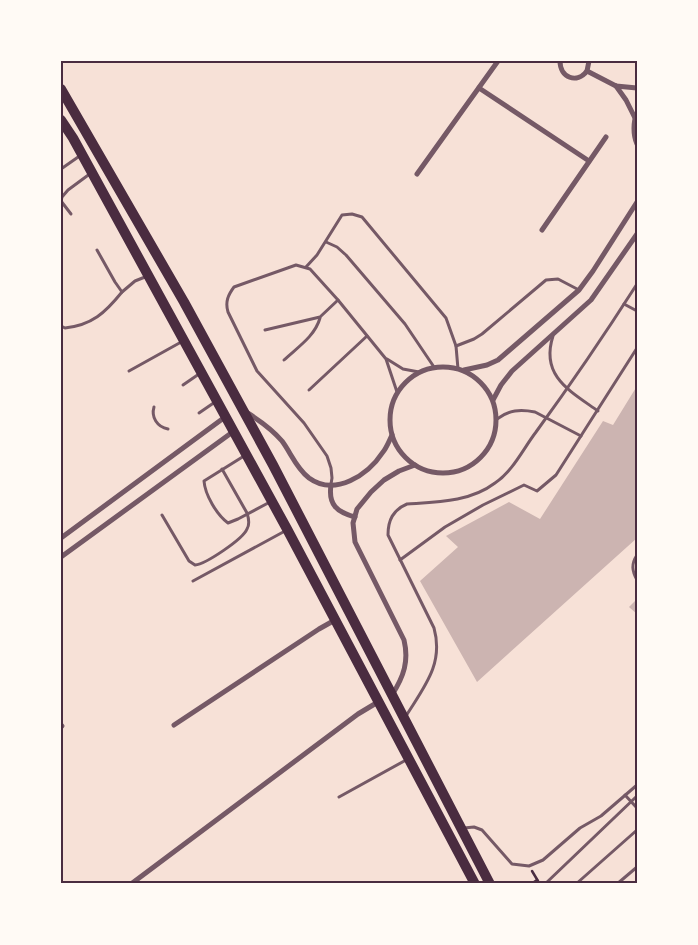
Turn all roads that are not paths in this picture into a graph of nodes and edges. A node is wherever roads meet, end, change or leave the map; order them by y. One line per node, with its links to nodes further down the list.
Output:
1 (498, 61): 6 (street)
2 (560, 61): 4 (street)
3 (589, 61): 4 (street)
4 (587, 71): 5 (street)
5 (616, 86): 7 (street); 9 (street)
6 (479, 88): 14 (street); 17 (street)
7 (637, 88)
8 (61, 89): 54 (highway)
9 (636, 116): 12 (street)
10 (61, 120): 13 (highway)
11 (606, 137): 14 (street)
12 (637, 144)
13 (82, 155): 15 (lane); 16 (highway)
14 (589, 162): 20 (street)
15 (61, 170)
16 (92, 173): 19 (lane); 25 (highway)
17 (417, 174)
18 (637, 202): 27 (street)
19 (71, 214)
20 (542, 230)
21 (637, 234): 35 (street)
22 (326, 242): 24 (lane); 38 (lane); 42 (lane)
23 (97, 250): 28 (lane)
24 (306, 267): 29 (lane); 67 (lane)
25 (148, 276): 28 (lane); 37 (highway)
26 (637, 284): 30 (lane)
27 (578, 290): 38 (lane); 43 (street)
28 (122, 292): 33 (lane)
29 (338, 300): 32 (lane); 36 (lane)
30 (624, 304): 31 (lane); 48 (lane)
31 (637, 311)
32 (320, 317): 34 (lane); 41 (lane)
33 (61, 326)
34 (265, 330)
35 (554, 334): 48 (lane); 51 (street)
36 (368, 336): 40 (lane); 49 (lane)
37 (183, 340): 44 (lane); 45 (highway)
38 (456, 346): 43 (lane)
39 (637, 348): 55 (lane)
40 (386, 359): 46 (lane); 50 (lane)
41 (284, 360)
42 (434, 367): 43 (street); 46 (street)
43 (461, 370): 51 (street)
44 (130, 371)
45 (202, 372): 47 (lane); 52 (highway)
46 (419, 372): 50 (street)
47 (183, 385)
48 (567, 389): 55 (lane); 58 (lane)
49 (309, 390)
50 (397, 392): 62 (street)
51 (493, 400): 59 (street)
52 (217, 401): 56 (lane); 57 (highway)
53 (154, 407): 60 (lane)
54 (241, 408): 67 (street); 80 (highway)
55 (598, 411): 63 (lane)
56 (199, 413)
57 (226, 416): 61 (highway); 73 (street)
58 (546, 418): 59 (lane); 63 (lane); 76 (lane)
59 (497, 419): 65 (street)
60 (168, 429)
61 (234, 431): 64 (highway); 75 (street)
62 (392, 435): 65 (street); 67 (street)
63 (582, 436): 76 (lane)
64 (247, 455): 66 (lane); 68 (highway)
65 (415, 465): 71 (street)
66 (222, 469): 69 (lane); 69 (lane)
67 (331, 485): 71 (street)
68 (272, 501): 69 (lane); 72 (highway)
69 (247, 514): 70 (lane)
70 (162, 515)
71 (355, 517): 80 (street)
72 (287, 529): 78 (lane); 79 (highway)
73 (61, 538)
74 (637, 555): 77 (lane)
75 (61, 557)
76 (400, 560): 82 (lane)
77 (637, 580)
78 (193, 581)
79 (336, 620): 81 (highway); 83 (street)
80 (392, 695): 82 (highway)
81 (378, 702): 84 (highway); 94 (street)
82 (405, 719): 91 (highway)
83 (174, 725)
84 (408, 758): 88 (lane); 95 (highway)
85 (637, 785): 86 (lane)
86 (625, 795): 89 (lane); 91 (lane)
87 (637, 796): 89 (lane)
88 (339, 797)
89 (631, 801): 90 (lane); 97 (lane)
90 (637, 808)
91 (462, 829): 96 (highway)
92 (637, 830): 98 (lane)
93 (637, 867): 99 (lane)
94 (132, 884)
95 (474, 884)
96 (490, 884)
97 (545, 884)
98 (576, 884)
99 (617, 884)

